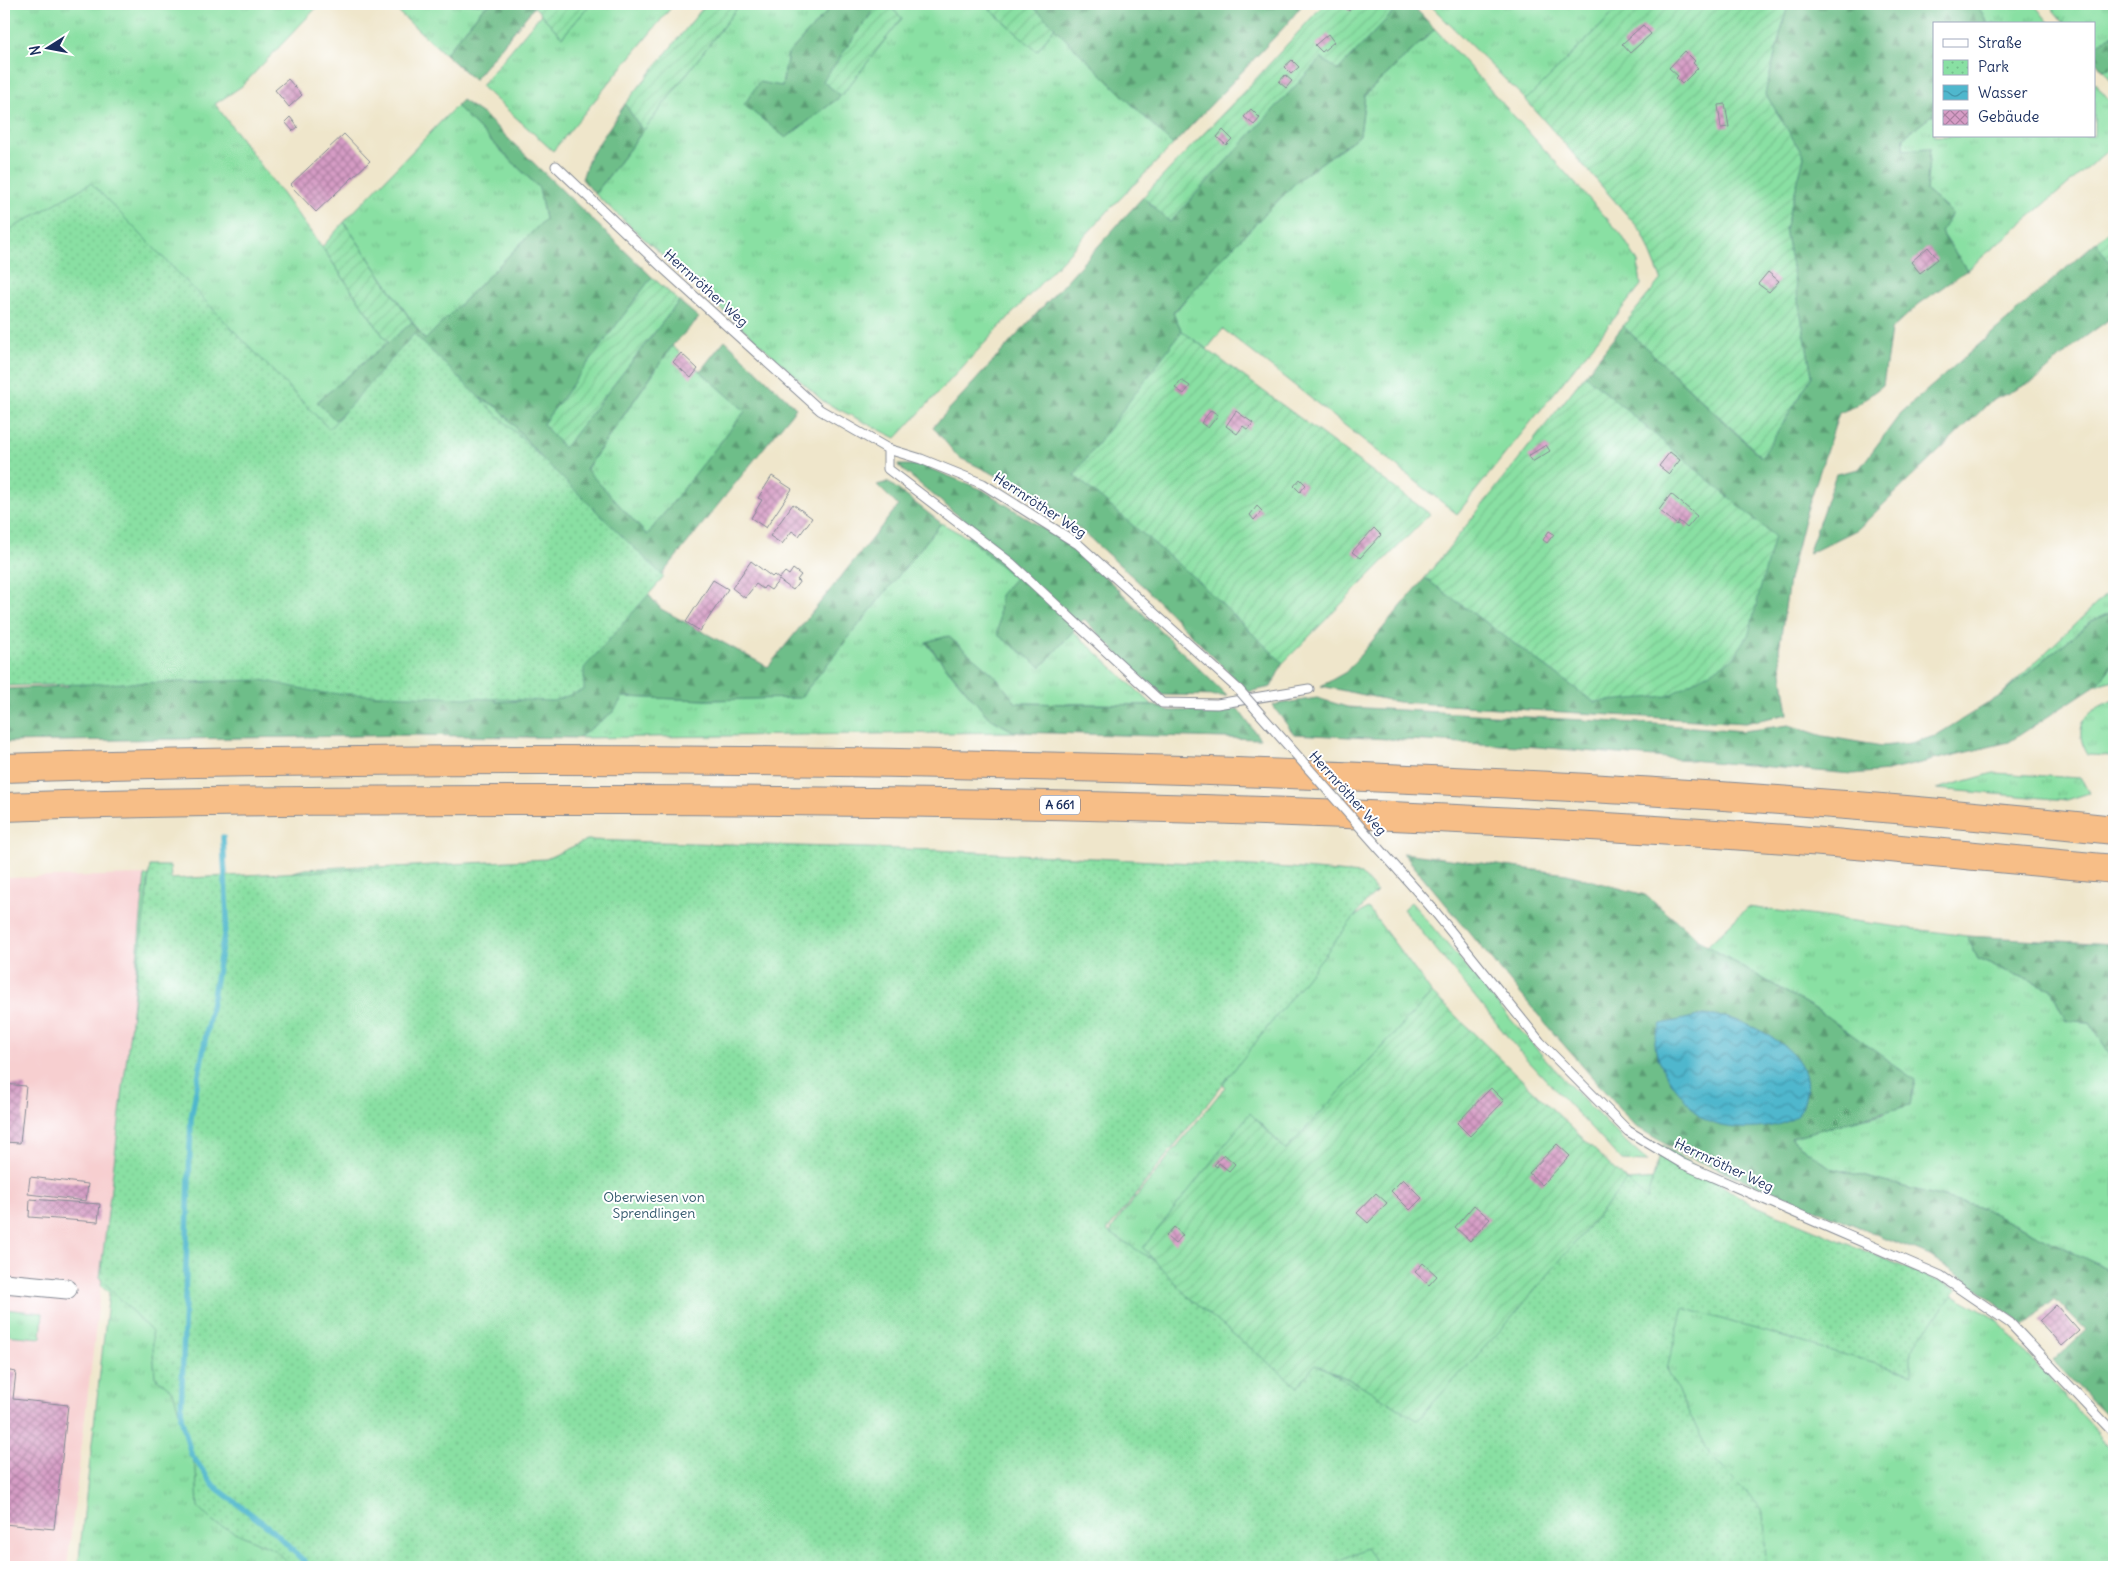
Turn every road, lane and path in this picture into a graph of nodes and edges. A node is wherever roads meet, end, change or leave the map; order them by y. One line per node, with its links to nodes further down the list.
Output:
1 (556, 166): 2 (lane, Herrnröther Weg)
2 (888, 449): 3 (lane); 10 (lane, Herrnröther Weg, bridge)
3 (1309, 689)
4 (4, 768): 6 (highway)
5 (4, 807): 7 (highway, A 661)
6 (2114, 830)
7 (2114, 869)
8 (4, 1283): 9 (street)
9 (67, 1289)
10 (2114, 1433)

